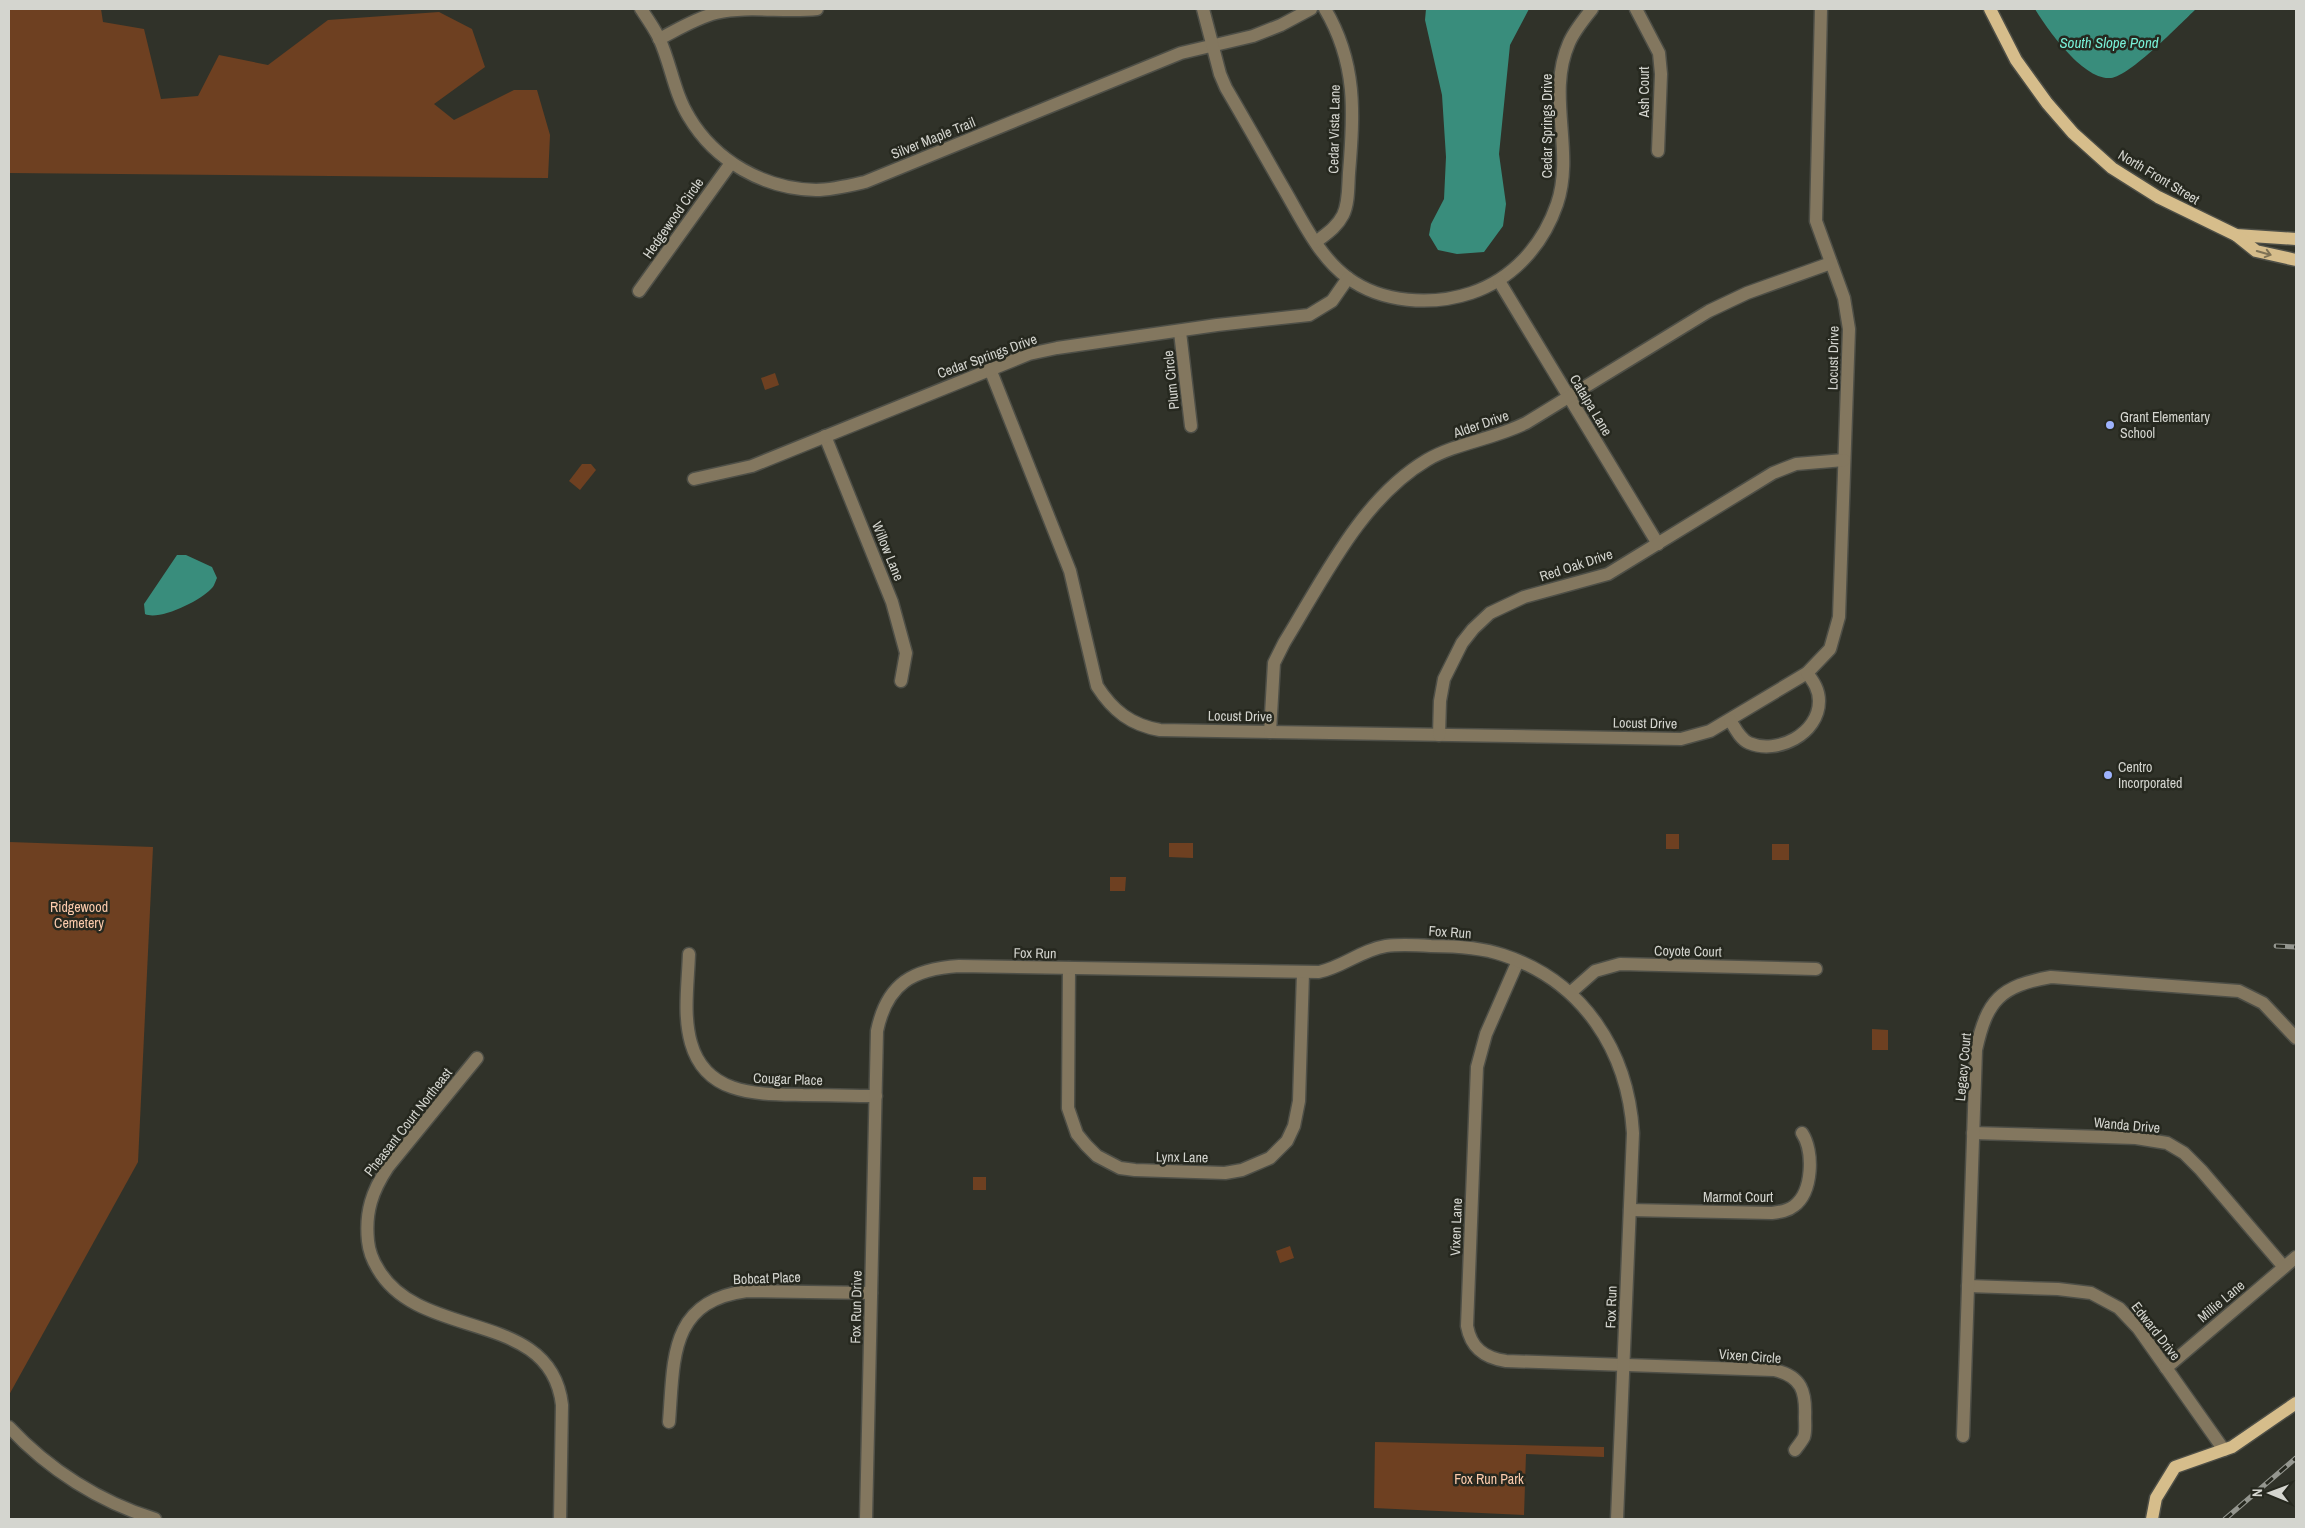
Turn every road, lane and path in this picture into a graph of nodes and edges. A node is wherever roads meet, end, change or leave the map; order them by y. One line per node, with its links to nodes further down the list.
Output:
1 (642, 9): 10 (street, Silver Maple Trail)
2 (817, 9): 10 (street)
3 (1203, 9): 11 (street, Cedar Springs Drive)
4 (1312, 9): 11 (street, Silver Maple Trail)
5 (1325, 9): 16 (street, Cedar Vista Lane)
6 (1592, 9): 20 (street, Cedar Springs Drive)
7 (1636, 9): 12 (street, Ash Court)
8 (1821, 9): 18 (street, Locust Drive)
9 (1990, 9): 14 (main road, North Front Street)
10 (659, 39): 13 (street, Silver Maple Trail)
11 (1213, 45): 13 (street, Silver Maple Trail); 16 (street, Cedar Springs Drive)
12 (1658, 151)
13 (731, 163): 21 (street, Hedgewood Circle)
14 (2236, 235): 15 (main road, North Front Street); 17 (main road, one-way to 17)
15 (2296, 239)
16 (1316, 242): 19 (street, Cedar Springs Drive)
17 (2296, 260)
18 (1831, 263): 24 (street, Alder Drive); 27 (street, Locust Drive)
19 (1348, 278): 20 (street, Cedar Springs Drive); 22 (street, Cedar Springs Drive)
20 (1499, 281): 24 (street, Catalpa Lane)
21 (639, 291)
22 (1180, 332): 23 (street, Cedar Springs Drive); 25 (street, Plum Circle)
23 (990, 369): 26 (street, Cedar Springs Drive); 33 (street, Locust Drive)
24 (1568, 397): 29 (street, Catalpa Lane); 33 (street, Alder Drive)
25 (1190, 426)
26 (825, 436): 28 (street, Cedar Springs Drive); 31 (street, Willow Lane)
27 (1844, 460): 29 (street, Red Oak Drive); 30 (street, Locust Drive)
28 (694, 479)
29 (1658, 544): 34 (street, Red Oak Drive)
30 (1807, 673): 32 (street, Locust Drive); 32 (street)
31 (901, 681)
32 (1730, 720): 34 (street, Locust Drive)
33 (1270, 732): 34 (street, Locust Drive)
34 (1439, 735)
35 (689, 954): 43 (street, Cougar Place)
36 (1518, 961): 39 (street, Fox Run); 40 (street, Fox Run); 51 (street, Vixen Lane)
37 (1069, 968): 39 (street, Fox Run); 39 (street, Lynx Lane); 43 (street, Fox Run)
38 (1816, 969): 40 (street, Coyote Court)
39 (1303, 973)
40 (1570, 993): 46 (street, Fox Run)
41 (2296, 1038): 45 (street, Legacy Court)
42 (477, 1058): 60 (street, Pheasant Court Northeast)
43 (876, 1096): 50 (street, Fox Run Drive)
44 (1802, 1133): 46 (street, Marmot Court)
45 (1974, 1133): 48 (street, Wanda Drive); 49 (street, Legacy Court)
46 (1630, 1210): 51 (street, Fox Run)
47 (2296, 1257): 48 (street, Millie Lane)
48 (2284, 1268): 52 (street, Millie Lane)
49 (1968, 1286): 52 (street, Edward Drive); 56 (street, Legacy Court)
50 (871, 1293): 54 (street, Bobcat Place); 61 (street, Fox Run Drive)
51 (1624, 1365): 57 (street, Vixen Circle); 62 (street, Fox Run)
52 (2166, 1368): 58 (street, Edward Drive)
53 (2296, 1403): 58 (main road)
54 (669, 1422)
55 (9, 1428): 59 (street)
56 (1963, 1436)
57 (1795, 1450)
58 (2224, 1450): 63 (main road)
59 (155, 1519)
60 (560, 1519)
61 (866, 1519)
62 (1618, 1519)
63 (2152, 1519)

